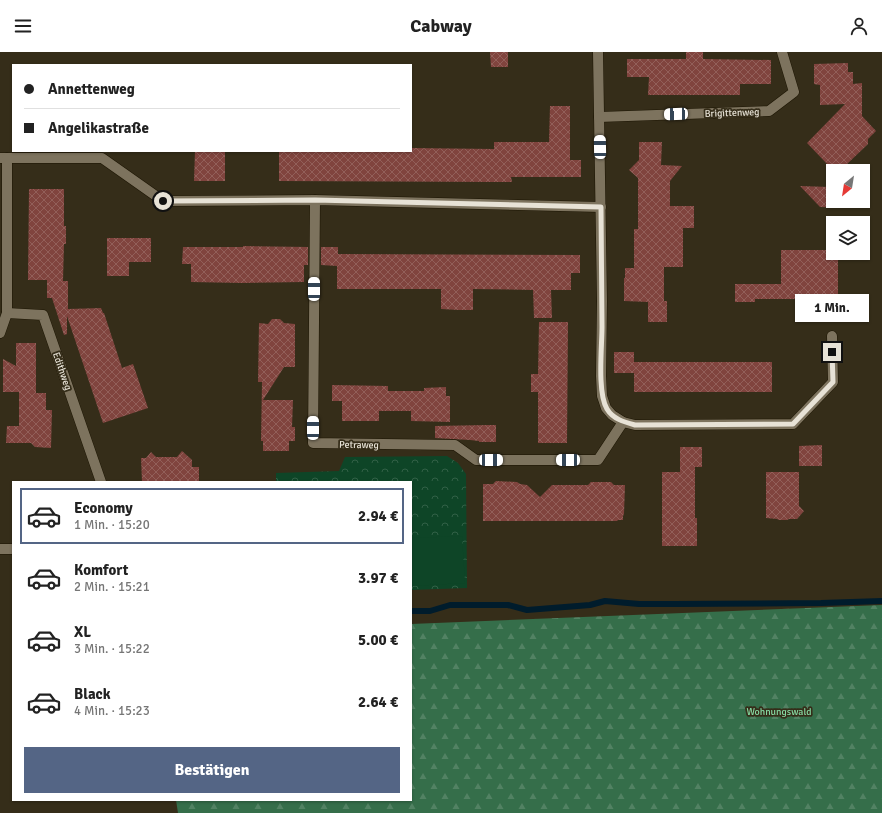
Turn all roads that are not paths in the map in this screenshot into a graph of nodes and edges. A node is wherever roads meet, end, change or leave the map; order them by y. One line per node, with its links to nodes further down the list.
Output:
1 (598, 52): 3 (street)
2 (782, 52): 3 (street, Brigittenweg)
3 (599, 116): 6 (street)
4 (3, 158): 5 (street); 7 (street)
5 (315, 200): 6 (street); 10 (street, Petraweg)
6 (601, 207): 10 (street)
7 (7, 313): 8 (street); 11 (street, Edithweg)
8 (0, 333)
9 (832, 336): 10 (street)
10 (623, 422)
11 (101, 481)
12 (0, 549): 13 (street)
13 (12, 549)

